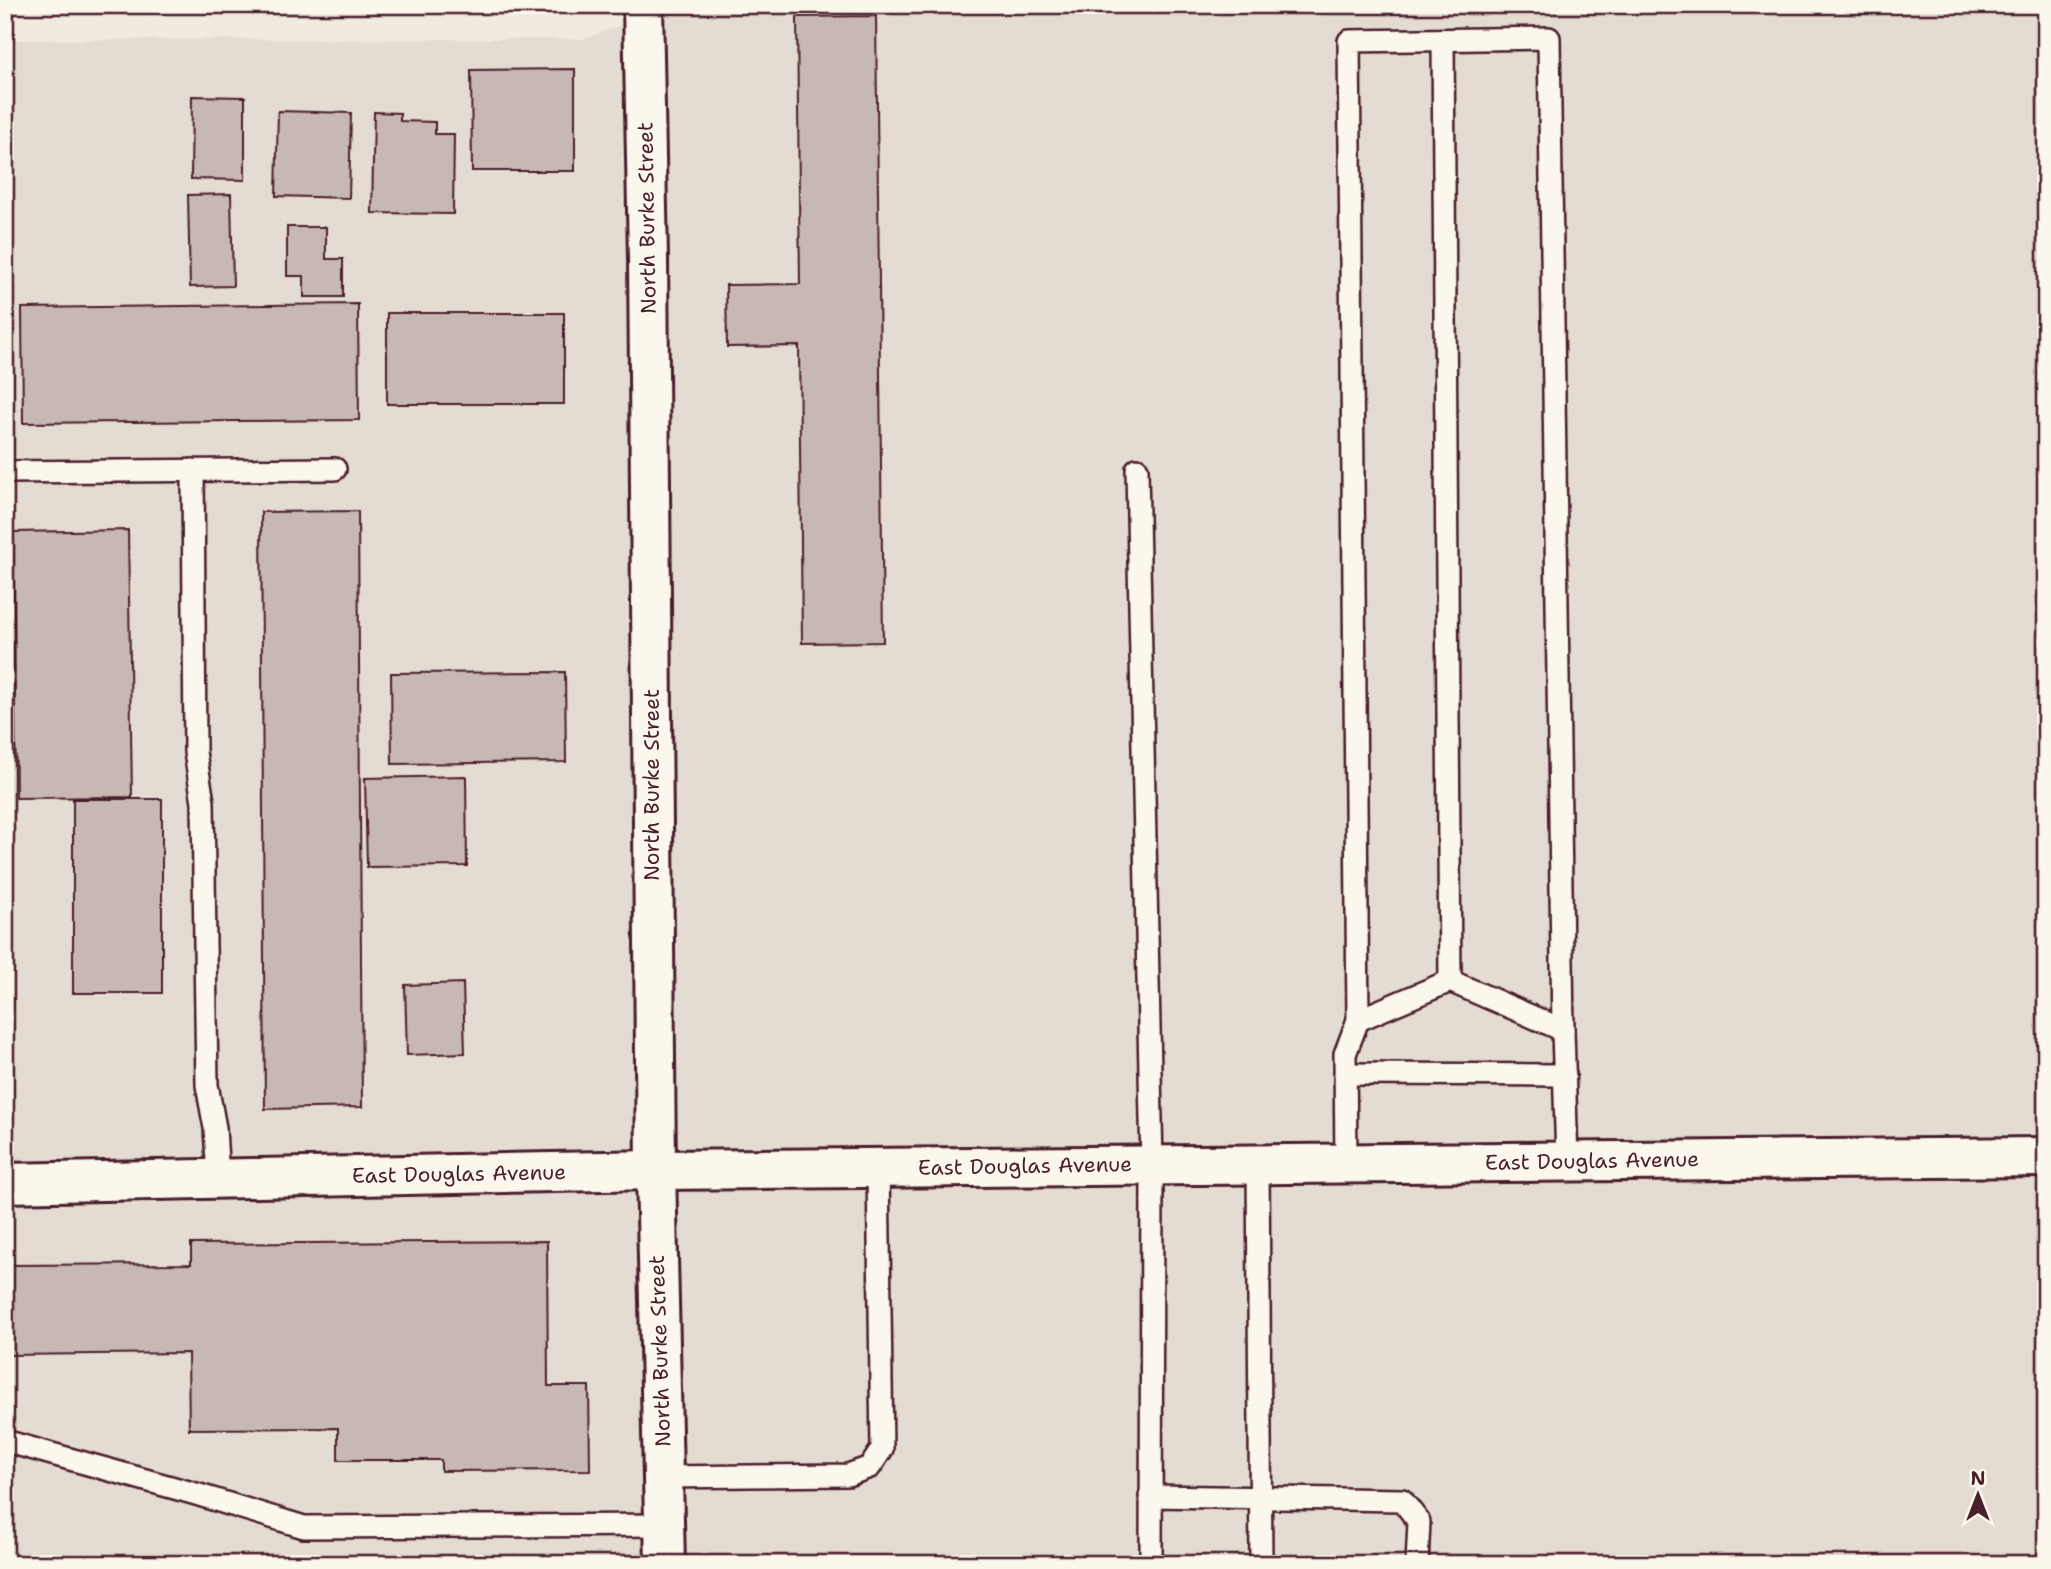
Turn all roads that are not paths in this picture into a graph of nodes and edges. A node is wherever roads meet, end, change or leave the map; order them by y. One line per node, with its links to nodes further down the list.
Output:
1 (643, 5): 18 (street, North Burke Street)
2 (1443, 40): 7 (lane); 8 (lane); 9 (lane)
3 (1138, 468): 15 (lane)
4 (335, 469): 5 (lane)
5 (193, 470): 6 (lane); 19 (lane)
6 (5, 472)
7 (1450, 981): 8 (lane); 9 (lane)
8 (1358, 1020): 10 (lane)
9 (1563, 1030): 11 (lane)
10 (1345, 1074): 11 (lane); 14 (lane)
11 (1565, 1075): 13 (lane)
12 (2046, 1157): 13 (street, East Douglas Avenue)
13 (1567, 1161): 14 (street, East Douglas Avenue)
14 (1346, 1164): 16 (street, East Douglas Avenue)
15 (1152, 1165): 16 (street, East Douglas Avenue); 17 (street, East Douglas Avenue); 23 (lane)
16 (1258, 1165): 24 (lane)
17 (878, 1168): 18 (street, East Douglas Avenue); 22 (lane)
18 (656, 1170): 19 (street, East Douglas Avenue); 22 (street, North Burke Street)
19 (218, 1179): 20 (street, East Douglas Avenue)
20 (5, 1183)
21 (5, 1441): 25 (lane)
22 (664, 1477): 25 (street, North Burke Street)
23 (1150, 1496): 24 (lane); 27 (lane)
24 (1262, 1497): 28 (lane); 29 (lane)
25 (664, 1525): 26 (street, North Burke Street)
26 (665, 1564)
27 (1151, 1564)
28 (1261, 1564)
29 (1418, 1564)

